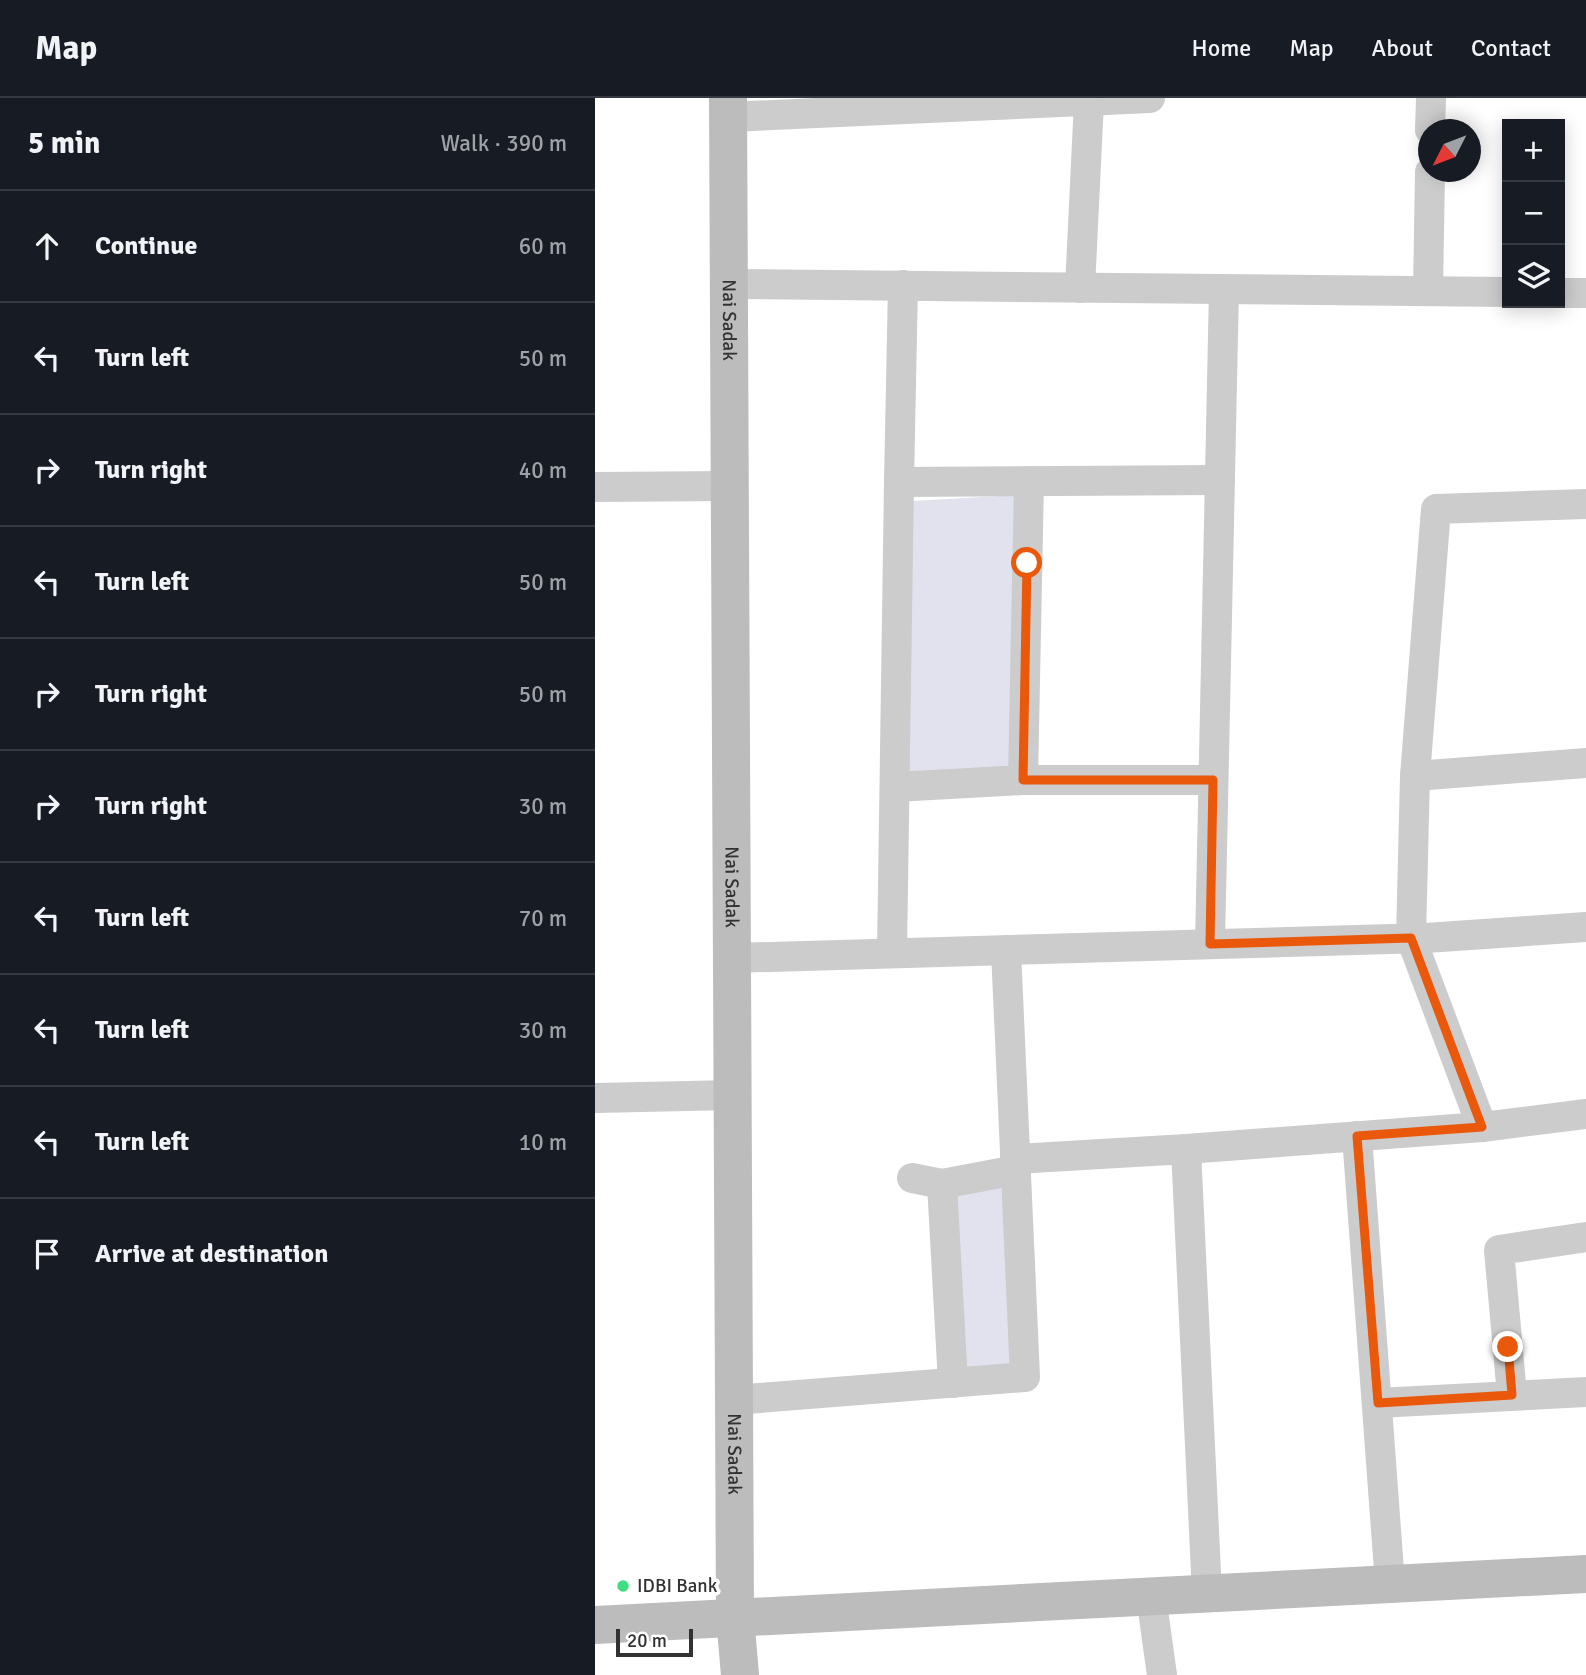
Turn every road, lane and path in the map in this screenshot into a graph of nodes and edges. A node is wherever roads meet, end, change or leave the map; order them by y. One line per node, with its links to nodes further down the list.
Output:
1 (1150, 98): 3 (street)
2 (1431, 98): 6 (street)
3 (1089, 101): 4 (street); 10 (street)
4 (925, 103): 5 (street)
5 (728, 108): 8 (street, Nai Sadak)
6 (1430, 119)
7 (1430, 182): 12 (street)
8 (729, 284): 9 (street); 19 (street, Nai Sadak)
9 (903, 285): 10 (street); 18 (street)
10 (1080, 288): 11 (street)
11 (1224, 289): 12 (street); 16 (street)
12 (1428, 291): 13 (street)
13 (1502, 292)
14 (1565, 293): 15 (street)
15 (1586, 293)
16 (1220, 480): 17 (street); 25 (street)
17 (1029, 481): 18 (street); 24 (street)
18 (899, 482): 26 (street)
19 (730, 486): 20 (street); 32 (street, Nai Sadak)
20 (595, 487)
21 (1586, 504): 23 (street)
22 (1586, 763): 23 (street)
23 (1415, 776): 28 (street)
24 (1023, 780): 25 (street); 26 (street)
25 (1213, 780): 29 (street)
26 (895, 787): 31 (street)
27 (1586, 927): 28 (street)
28 (1411, 938): 29 (street); 36 (street)
29 (1210, 944): 30 (street)
30 (1006, 950): 31 (street); 39 (street)
31 (893, 953): 32 (street)
32 (732, 958): 33 (street, Nai Sadak)
33 (733, 1095): 34 (street); 46 (street, Nai Sadak)
34 (595, 1098)
35 (1586, 1114): 36 (street)
36 (1482, 1127): 37 (street)
37 (1357, 1136): 38 (street); 47 (street)
38 (1186, 1149): 39 (street); 50 (street)
39 (1016, 1164): 41 (street); 43 (street)
40 (912, 1178): 41 (street)
41 (941, 1184): 43 (street)
42 (1586, 1237): 45 (street)
43 (953, 1383): 46 (street)
44 (1586, 1392): 45 (street)
45 (1512, 1395): 47 (street)
46 (734, 1401): 52 (street, Nai Sadak)
47 (1378, 1403): 49 (street)
48 (1586, 1574): 49 (street)
49 (1390, 1584): 50 (street)
50 (1207, 1594): 51 (street)
51 (1151, 1596): 52 (street); 55 (street)
52 (735, 1617): 53 (street); 54 (street, Nai Sadak)
53 (595, 1625)
54 (740, 1675)
55 (1162, 1675)

